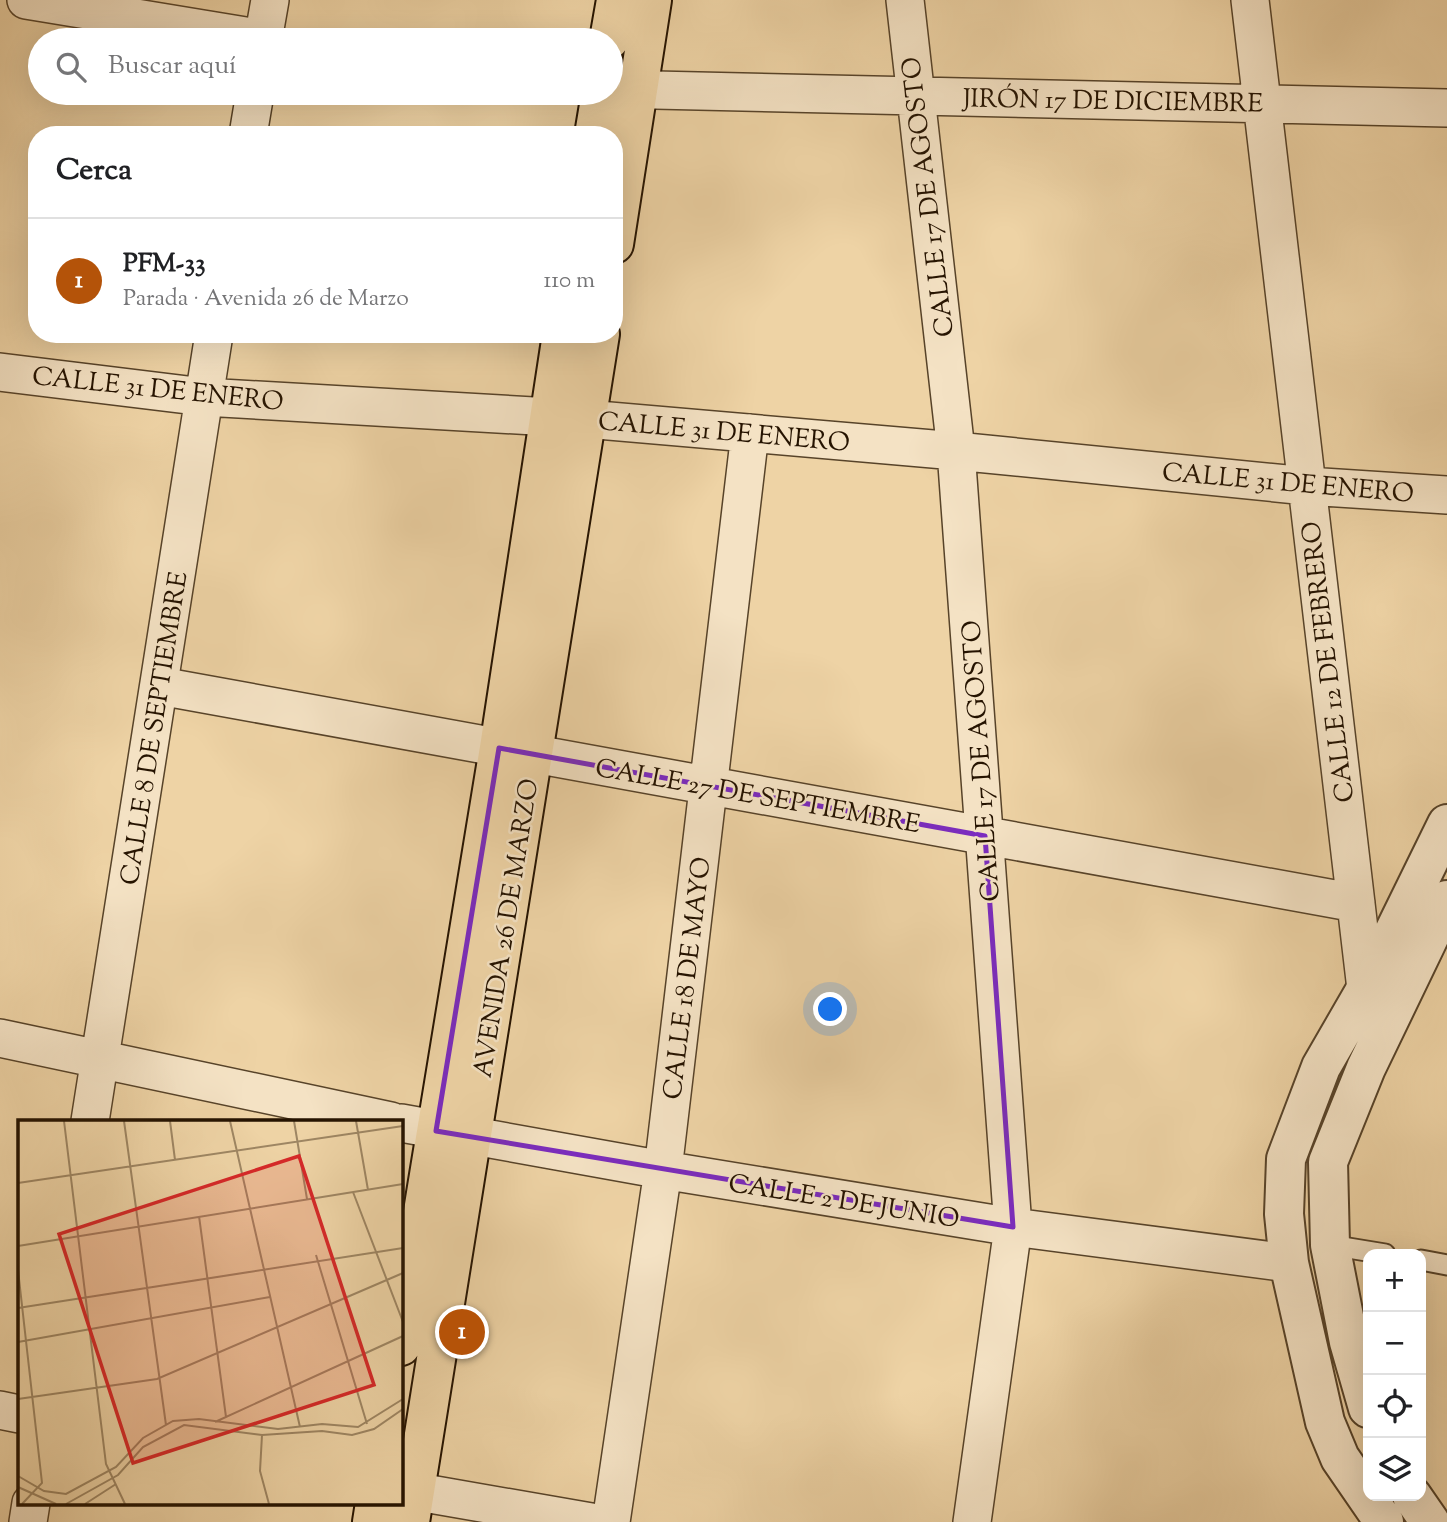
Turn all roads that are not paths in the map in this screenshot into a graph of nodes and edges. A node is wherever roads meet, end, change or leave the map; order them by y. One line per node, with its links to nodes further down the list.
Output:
1 (26, 0): 7 (street)
2 (270, 0): 8 (street)
3 (616, 0): 9 (main road)
4 (652, 0): 10 (main road)
5 (905, 0): 11 (street, CALLE 17 DE AGOSTO)
6 (1250, 0): 12 (street, CALLE 12 DE FEBRERO)
7 (197, 28)
8 (266, 28)
9 (611, 28)
10 (625, 89): 11 (street, JIRÓN 17 DE DICIEMBRE); 18 (main road)
11 (916, 95): 12 (street, JIRÓN 17 DE DICIEMBRE); 27 (street, CALLE 17 DE AGOSTO)
12 (1262, 104): 15 (street, JIRÓN 17 DE DICIEMBRE); 28 (street, CALLE 12 DE FEBRERO)
13 (253, 105): 16 (street)
14 (599, 105): 17 (main road)
15 (1447, 108)
16 (250, 126)
17 (596, 126)
18 (622, 126)
19 (213, 343): 23 (street, CALLE 8 DE SEPTIEMBRE)
20 (561, 343): 24 (main road, AVENIDA 26 DE MARZO)
21 (599, 343): 25 (main road, AVENIDA 26 DE MARZO)
22 (0, 372): 23 (street, CALLE 31 DE ENERO)
23 (204, 397): 24 (street, CALLE 31 DE ENERO); 30 (street, CALLE 8 DE SEPTIEMBRE)
24 (549, 417): 25 (street, CALLE 31 DE ENERO); 31 (main road, AVENIDA 26 DE MARZO)
25 (586, 419): 26 (street, CALLE 31 DE ENERO); 31 (main road, AVENIDA 26 DE MARZO)
26 (750, 433): 27 (street, CALLE 31 DE ENERO); 32 (street, CALLE 18 DE MAYO)
27 (957, 451): 28 (street, CALLE 31 DE ENERO); 34 (street, CALLE 17 DE AGOSTO)
28 (1307, 486): 29 (street, CALLE 31 DE ENERO); 36 (street, CALLE 12 DE FEBRERO)
29 (1447, 495)
30 (160, 686): 31 (street, CALLE 27 DE SEPTIEMBRE); 39 (street, CALLE 8 DE SEPTIEMBRE)
31 (516, 751): 32 (street, CALLE 27 DE SEPTIEMBRE); 42 (main road, AVENIDA 26 DE MARZO)
32 (709, 786): 34 (street, CALLE 27 DE SEPTIEMBRE); 43 (street, CALLE 18 DE MAYO)
33 (1447, 824): 37 (street)
34 (985, 836): 36 (street, CALLE 27 DE SEPTIEMBRE); 44 (street, CALLE 17 DE AGOSTO)
35 (1447, 900): 45 (street)
36 (1356, 903): 37 (street, CALLE 12 DE FEBRERO)
37 (1366, 989): 48 (street)
38 (0, 1038): 39 (street)
39 (100, 1059): 40 (street, CALLE 8 DE SEPTIEMBRE); 41 (street)
40 (90, 1120)
41 (386, 1120)
42 (436, 1130): 43 (street, CALLE 2 DE JUNIO); 50 (main road, AVENIDA 26 DE MARZO); 54 (main road, AVENIDA 26 DE MARZO)
43 (663, 1170): 44 (street, CALLE 2 DE JUNIO); 61 (street, CALLE 18 DE MAYO)
44 (1013, 1227): 48 (street, CALLE 2 DE JUNIO); 62 (street, CALLE 17 DE AGOSTO)
45 (1330, 1245): 46 (lane); 51 (street)
46 (1363, 1250)
47 (1426, 1262): 49 (lane)
48 (1289, 1263): 63 (street)
49 (1447, 1265)
50 (402, 1340)
51 (1363, 1391)
52 (0, 1410): 53 (street)
53 (18, 1413)
54 (408, 1501): 60 (street)
55 (1415, 1501): 64 (street)
56 (31, 1504): 58 (street)
57 (375, 1504): 59 (main road)
58 (28, 1522)
59 (372, 1522)
60 (591, 1522)
61 (611, 1522)
62 (972, 1522)
63 (1384, 1522)
64 (1430, 1522)

